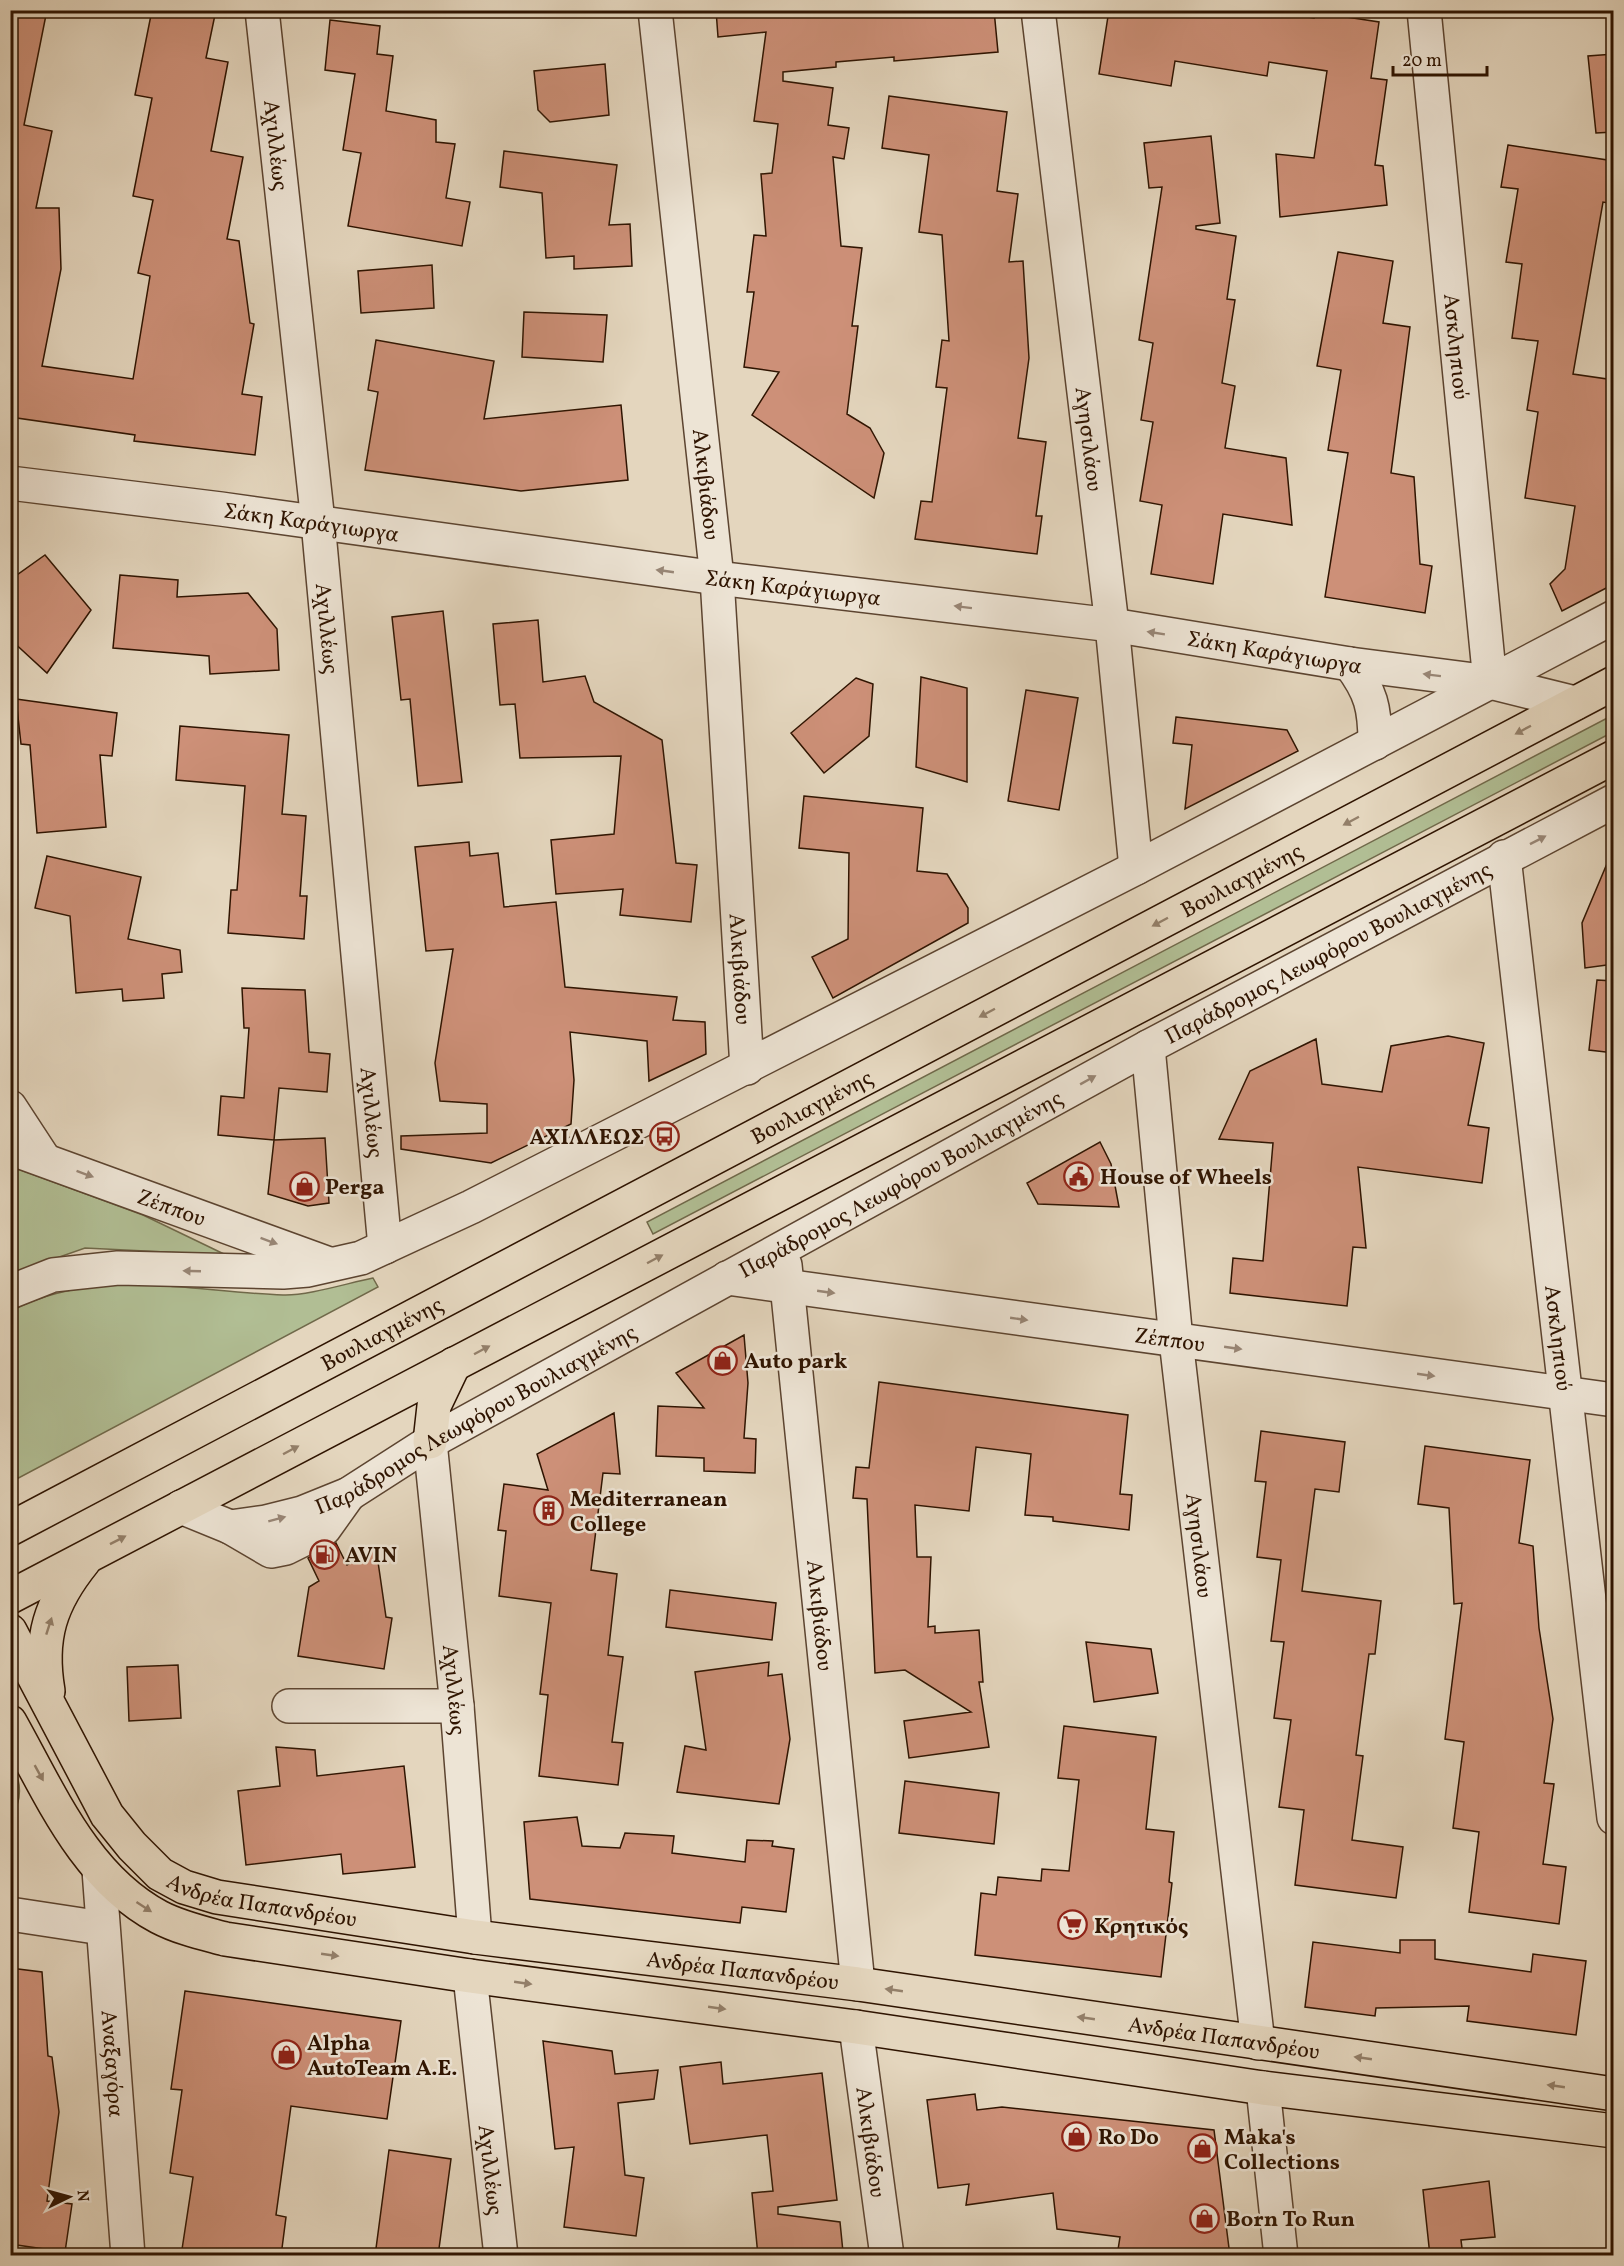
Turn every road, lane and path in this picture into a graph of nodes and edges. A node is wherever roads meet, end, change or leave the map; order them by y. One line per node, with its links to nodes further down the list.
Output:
1 (262, 10): 6 (street, Αχιλλέως)
2 (655, 10): 7 (street, Αλκιβιάδου)
3 (1038, 10): 9 (street, Αγησιλάου)
4 (1424, 10): 11 (street, Ασκληπιού)
5 (10, 483): 6 (street, Σάκη Καράγιωργα)
6 (318, 522): 7 (street, Σάκη Καράγιωργα, one-way to 6); 24 (street, Αχιλλέως)
7 (717, 578): 9 (street, Σάκη Καράγιωργα, one-way to 7); 20 (street, Αλκιβιάδου)
8 (1614, 617): 11 (street)
9 (1112, 625): 10 (street, Σάκη Καράγιωργα, one-way to 9); 18 (street, Αγησιλάου)
10 (1350, 664): 11 (street, Σάκη Καράγιωργα, one-way to 10); 14 (street)
11 (1490, 682): 13 (street, Σάκη Καράγιωργα); 14 (street)
12 (1614, 682): 13 (main road, Βουλιαγμένης)
13 (1575, 703): 36 (main road, Βουλιαγμένης, one-way to 36)
14 (1374, 743): 18 (street)
15 (1614, 757): 31 (main road, one-way to 15)
16 (1614, 801): 17 (street, Παράδρομος Λεωφόρου Βουλιαγμένης, one-way to 16)
17 (1504, 857): 19 (street, Παράδρομος Λεωφόρου Βουλιαγμένης); 32 (street, Ασκληπιού)
18 (1136, 868): 20 (street)
19 (1148, 1047): 25 (street, Παράδρομος Λεωφόρου Βουλιαγμένης, one-way to 19); 30 (street, Αγησιλάου)
20 (747, 1068): 24 (street)
21 (10, 1107): 23 (street)
22 (10, 1148): 23 (street, Ζέππου)
23 (44, 1159): 26 (street, Ζέππου, one-way to 26)
24 (385, 1247): 26 (street)
25 (783, 1248): 27 (street, Παράδρομος Λεωφόρου Βουλιαγμένης); 28 (street, Αλκιβιάδου)
26 (334, 1265): 29 (street, one-way to 29)
27 (726, 1278): 28 (street, Ζέππου); 34 (street, Παράδρομος Λεωφόρου Βουλιαγμένης)
28 (787, 1287): 30 (street, Ζέππου, one-way to 30); 50 (street, Αλκιβιάδου)
29 (10, 1292)
30 (1176, 1340): 32 (street, Ζέππου, one-way to 32); 52 (street, Αγησιλάου)
31 (454, 1364): 34 (main road); 35 (main road, one-way to 31)
32 (1566, 1394): 33 (street, Ζέππου); 44 (street, Ασκληπιού)
33 (1614, 1400)
34 (430, 1443): 35 (street, Παράδρομος Λεωφόρου Βουλιαγμένης, one-way to 34); 42 (street, Αχιλλέως)
35 (181, 1508): 37 (main road, one-way to 35)
36 (10, 1529)
37 (87, 1556): 38 (main road); 40 (main road, one-way to 37)
38 (10, 1597)
39 (10, 1631): 40 (main road, Ανδρέα Παπανδρέου)
40 (51, 1704): 48 (main road, Ανδρέα Παπανδρέου)
41 (289, 1706): 42 (street)
42 (457, 1706): 48 (street, Αχιλλέως)
43 (10, 1722): 45 (main road, Ανδρέα Παπανδρέου, one-way to 45)
44 (1614, 1818)
45 (99, 1870): 47 (street, Αναξαγόρα); 49 (main road, Ανδρέα Παπανδρέου, one-way to 49)
46 (10, 1914): 47 (street)
47 (102, 1928): 56 (street, Αναξαγόρα)
48 (475, 1937): 50 (main road, Ανδρέα Παπανδρέου)
49 (471, 1976): 51 (main road, Ανδρέα Παπανδρέου, one-way to 51); 57 (street, Αχιλλέως)
50 (858, 1984): 52 (main road, Ανδρέα Παπανδρέου, one-way to 50)
51 (856, 2027): 53 (main road, Ανδρέα Παπανδρέου); 58 (street, Αλκιβιάδου)
52 (1258, 2043): 54 (main road, Ανδρέα Παπανδρέου, one-way to 52)
53 (1263, 2088): 55 (main road, Ανδρέα Παπανδρέου); 59 (street)
54 (1614, 2094)
55 (1614, 2131)
56 (128, 2256)
57 (501, 2256)
58 (887, 2256)
59 (1281, 2256)

